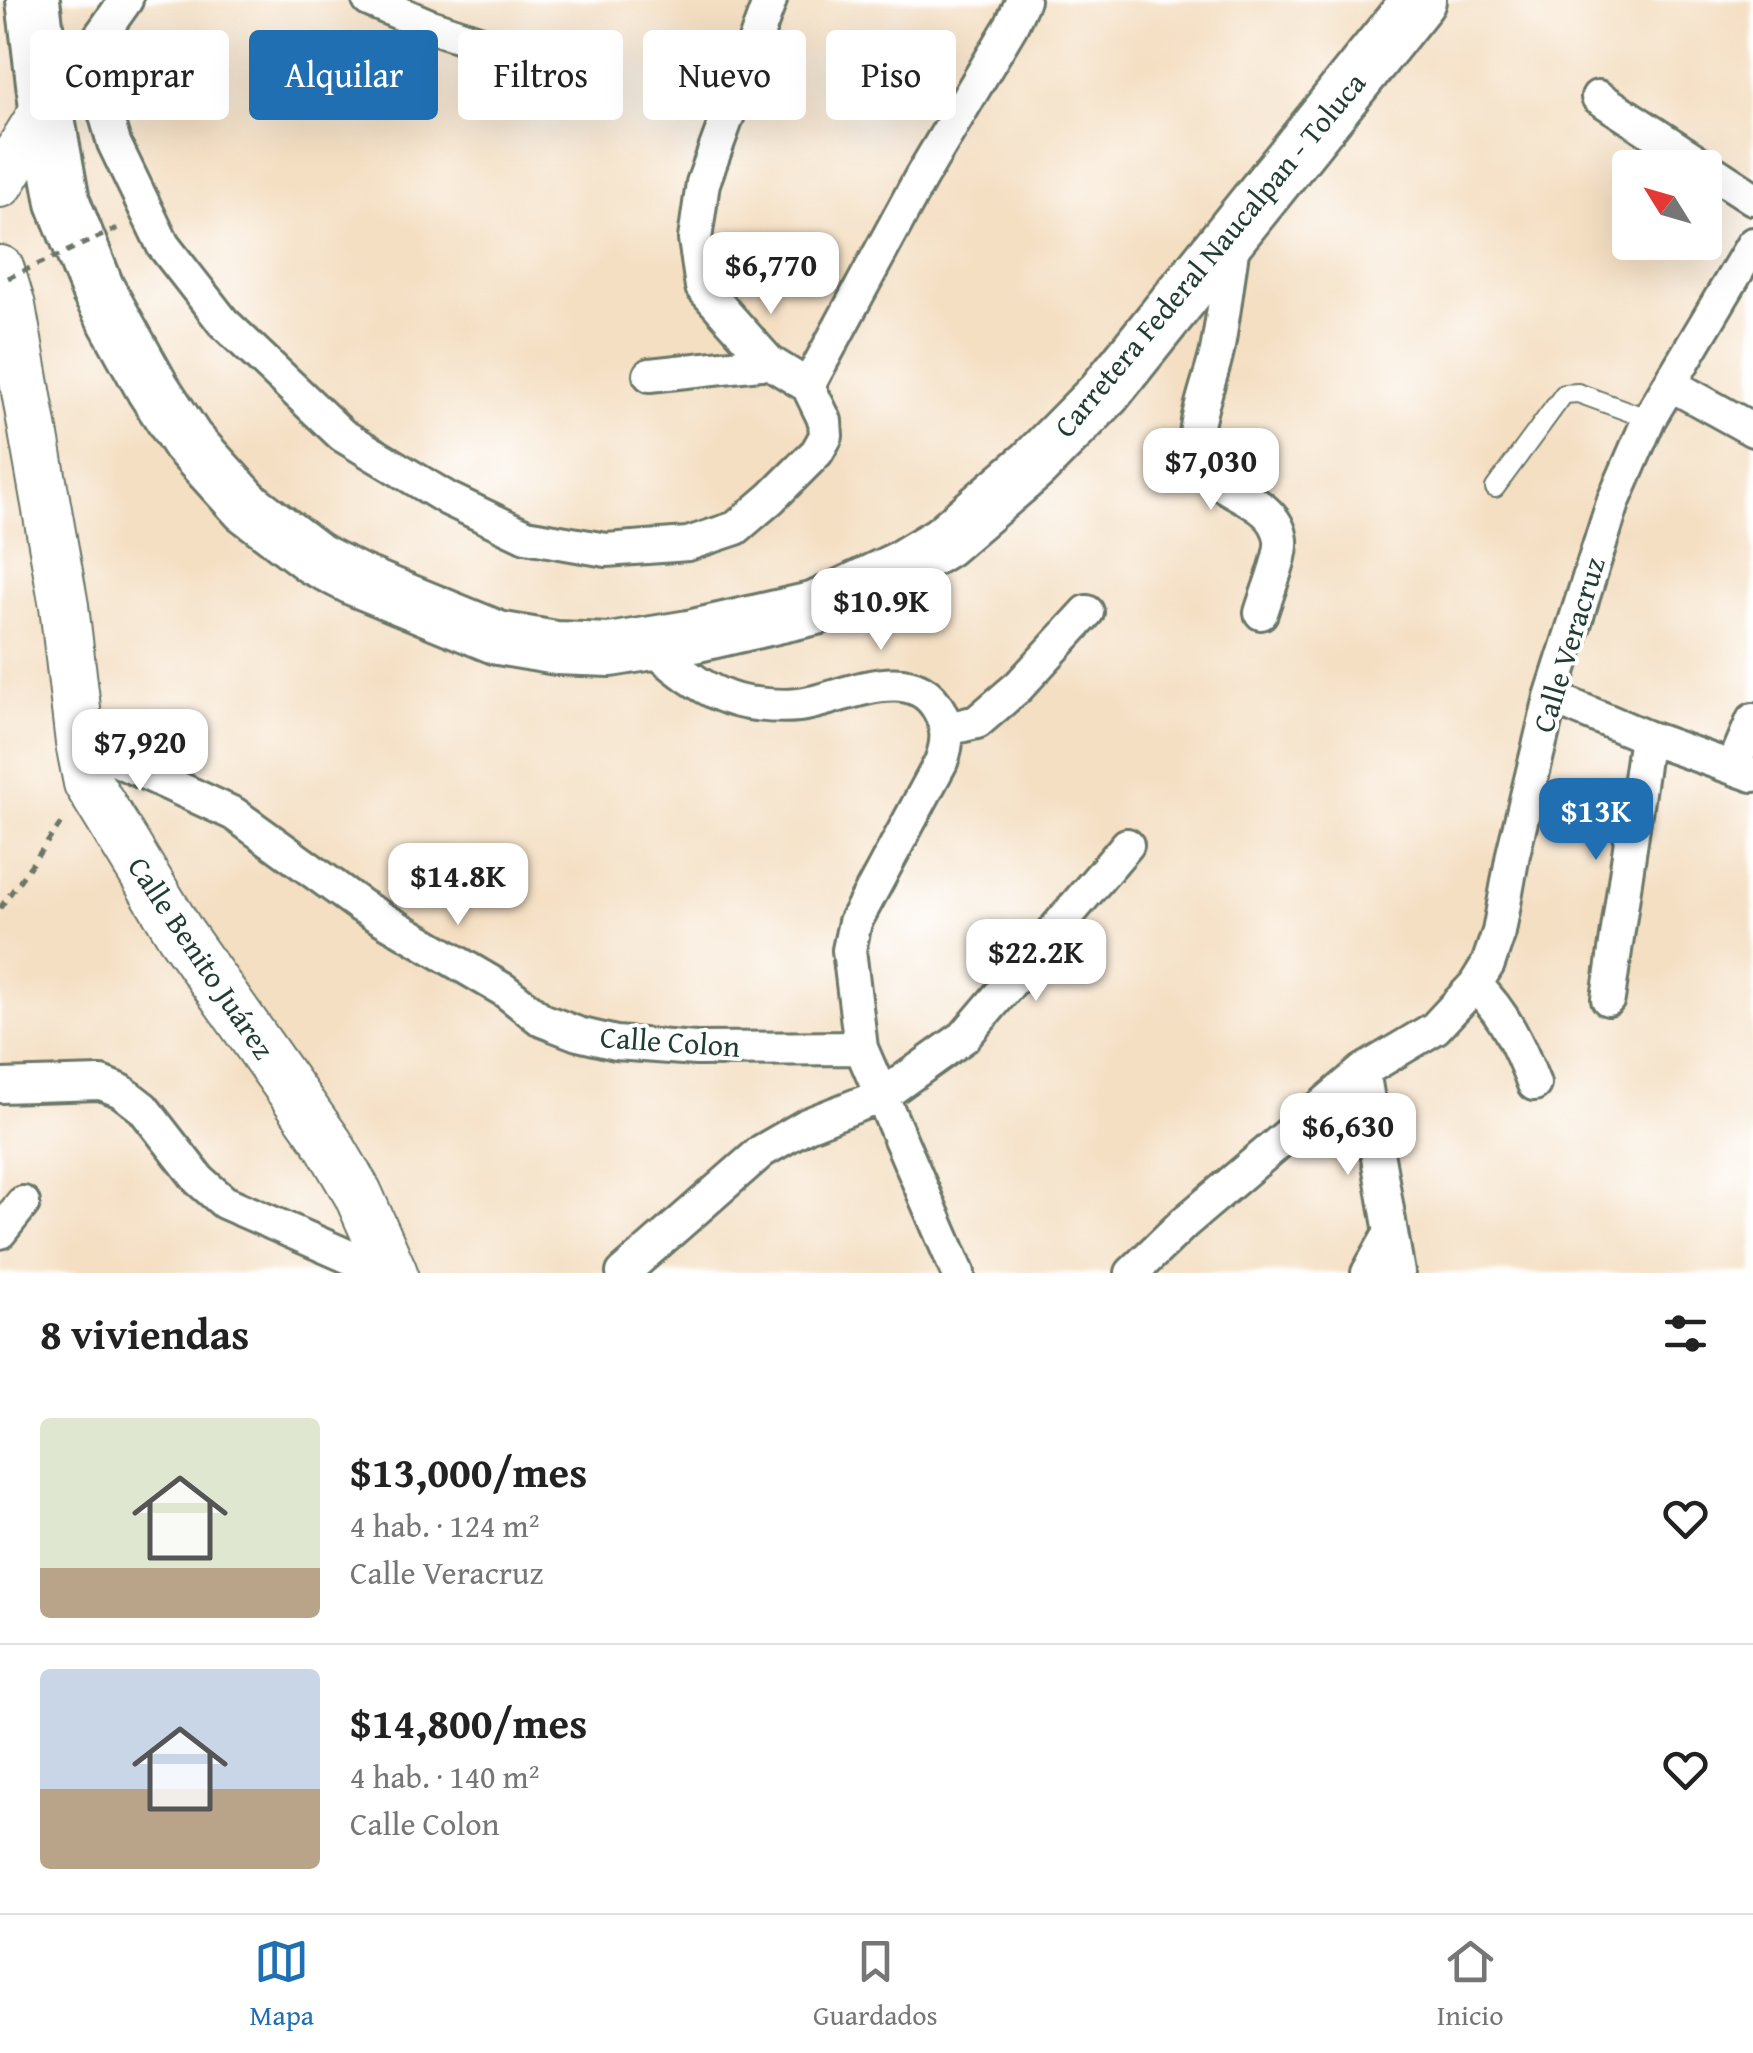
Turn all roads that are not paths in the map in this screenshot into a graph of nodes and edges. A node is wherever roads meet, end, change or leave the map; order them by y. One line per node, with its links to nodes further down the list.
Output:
1 (33, 0): 7 (main road, Carretera Federal Naucalpan - Toluca)
2 (126, 0): 8 (street)
3 (370, 0): 9 (street)
4 (770, 0): 19 (street)
5 (1023, 0): 22 (street)
6 (1418, 0): 16 (main road, Carretera Federal Naucalpan - Toluca)
7 (37, 30)
8 (105, 30)
9 (458, 35)
10 (1598, 97): 15 (street)
11 (39, 120): 14 (main road)
12 (48, 120): 28 (main road, Carretera Federal Naucalpan - Toluca)
13 (107, 120): 22 (street)
14 (0, 183)
15 (1753, 198)
16 (1234, 234): 27 (street); 28 (main road, Carretera Federal Naucalpan - Toluca)
17 (1753, 244): 21 (street, Calle Veracruz)
18 (4, 274): 33 (main road, Calle Benito Juárez)
19 (769, 362): 20 (street); 22 (street)
20 (650, 376)
21 (1670, 384): 23 (street, Calle Veracruz); 24 (street)
22 (808, 386)
23 (1649, 418): 25 (lane); 29 (street, Calle Veracruz)
24 (1753, 430)
25 (1495, 488)
26 (1087, 612): 31 (street)
27 (1261, 613)
28 (649, 644): 31 (street)
29 (1550, 696): 32 (street); 36 (street, Calle Veracruz)
30 (1753, 720): 34 (street)
31 (947, 729): 38 (street)
32 (1646, 737): 34 (street); 37 (street)
33 (84, 763): 38 (street, Calle Colon); 46 (main road, Calle Benito Juárez)
34 (1743, 771)
35 (1126, 845): 42 (street)
36 (1475, 985): 39 (street, Calle Veracruz); 40 (street)
37 (1608, 999)
38 (861, 1048): 42 (street)
39 (1363, 1071): 45 (street); 49 (street, Calle Veracruz)
40 (1534, 1084)
41 (0, 1086): 46 (street)
42 (883, 1095): 47 (street); 48 (street)
43 (22, 1203): 44 (street)
44 (0, 1232)
45 (1389, 1236): 50 (street); 51 (street)
46 (390, 1273)
47 (623, 1273)
48 (958, 1273)
49 (1132, 1273)
50 (1368, 1273)
51 (1398, 1273)

